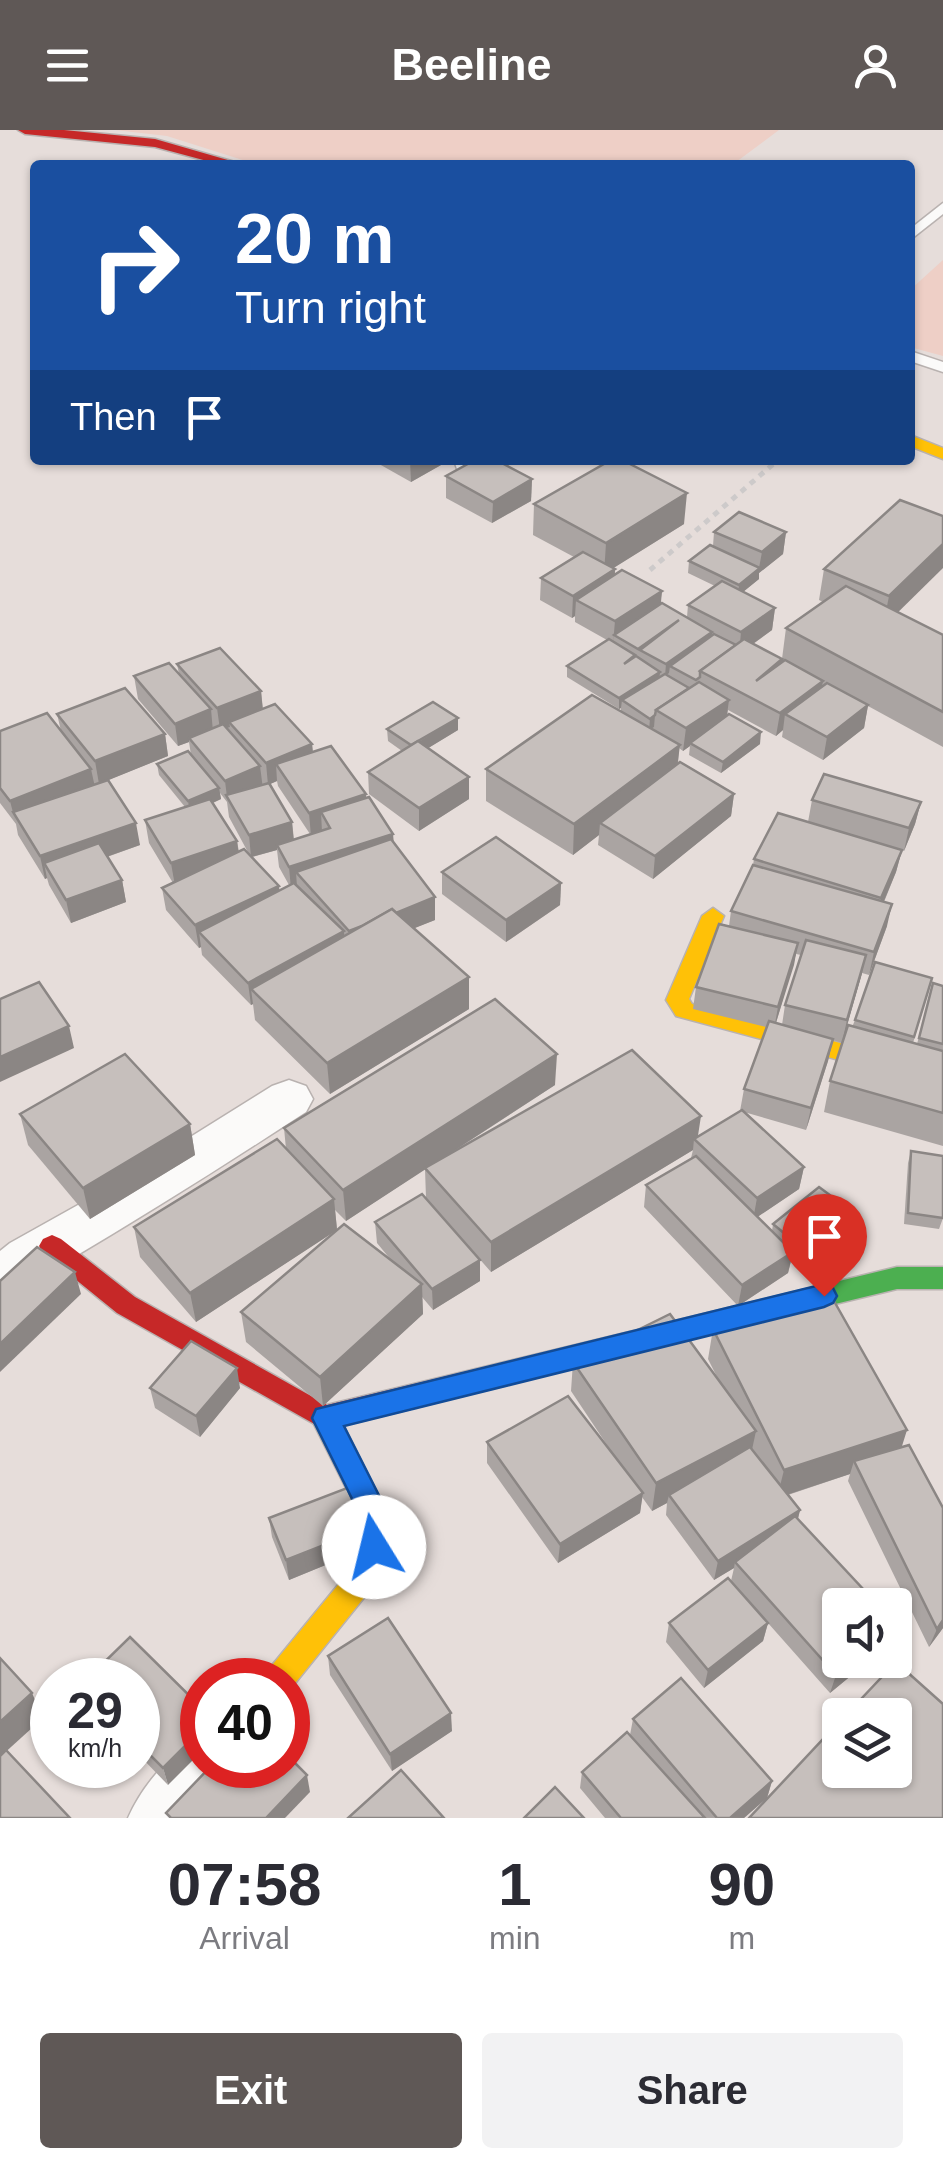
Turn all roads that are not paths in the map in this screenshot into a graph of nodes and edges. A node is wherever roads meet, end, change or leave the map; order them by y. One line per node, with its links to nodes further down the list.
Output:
1 (25, 130): 2 (street)
2 (219, 160)
3 (943, 207): 4 (lane)
4 (915, 232)
5 (915, 358): 6 (lane)
6 (943, 367)
7 (915, 442): 8 (street)
8 (943, 454)
9 (713, 916): 10 (street)
10 (943, 1078)
11 (289, 1098): 12 (street)
12 (52, 1246): 14 (street); 15 (street)
13 (943, 1278): 15 (street)
14 (0, 1282)
15 (326, 1418): 16 (street)
16 (298, 1658)
17 (189, 1788): 18 (street)
18 (160, 1818)

